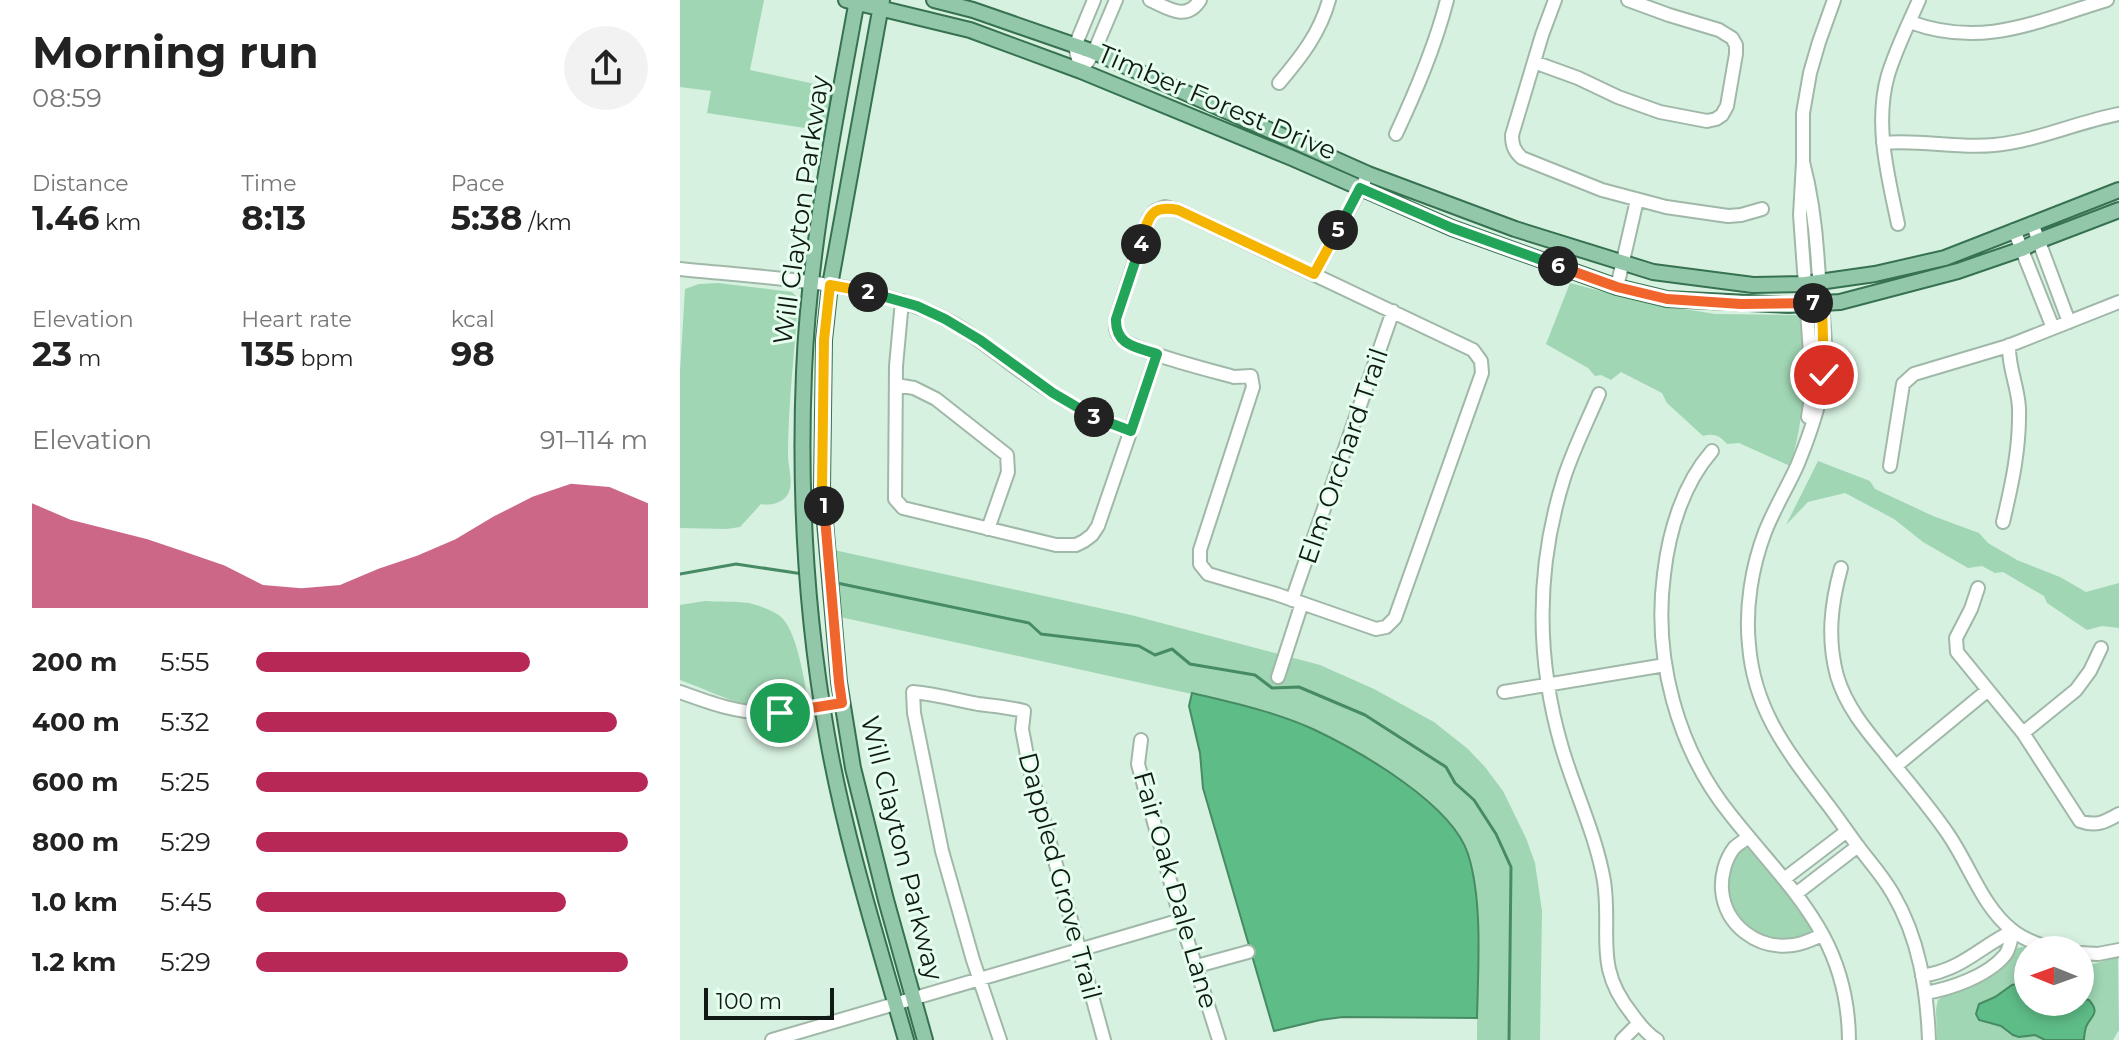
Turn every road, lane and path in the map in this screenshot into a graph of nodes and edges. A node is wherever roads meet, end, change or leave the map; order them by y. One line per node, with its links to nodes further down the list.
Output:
1 (934, 0): 16 (main road, Timber Forest Drive)
2 (1094, 0): 16 (street)
3 (1116, 0): 17 (street)
4 (1150, 0): 5 (street)
5 (1200, 0)
6 (1329, 0): 20 (street)
7 (1447, 0): 22 (street)
8 (1555, 0): 18 (street)
9 (1628, 0): 18 (street)
10 (1834, 0): 24 (street)
11 (1919, 0): 15 (street)
12 (2107, 0): 15 (street)
13 (853, 1): 14 (main road, Timber Forest Drive); 40 (main road, Will Clayton Parkway)
14 (881, 3): 19 (main road, Timber Forest Drive); 42 (main road, Will Clayton Parkway)
15 (1910, 22): 23 (street)
16 (1075, 46): 17 (main road, Timber Forest Drive); 19 (street)
17 (1094, 52): 19 (street); 25 (main road, Timber Forest Drive)
18 (1534, 62): 28 (street)
19 (1081, 71): 26 (main road, Timber Forest Drive)
20 (1279, 83)
21 (2119, 114): 23 (street)
22 (1396, 134)
23 (1883, 143): 32 (street)
24 (1803, 162): 39 (street); 41 (street)
25 (1368, 174): 26 (street); 36 (main road, Timber Forest Drive)
26 (1360, 188): 38 (street); 43 (main road, Timber Forest Drive)
27 (2119, 190): 31 (main road, Timber Forest Drive)
28 (1637, 200): 29 (street); 36 (street)
29 (1762, 209)
30 (2119, 210): 34 (main road, Timber Forest Drive)
31 (2032, 223): 33 (main road, Timber Forest Drive); 34 (street)
32 (1898, 224)
33 (2014, 230): 35 (street); 39 (main road, Timber Forest Drive)
34 (2038, 241): 35 (main road, Timber Forest Drive); 49 (street)
35 (2022, 249): 46 (main road, Timber Forest Drive); 50 (street)
36 (1622, 263): 41 (main road, Timber Forest Drive); 43 (street)
37 (680, 269): 40 (street)
38 (1314, 274): 48 (street); 52 (street)
39 (1821, 282): 41 (main road, Timber Forest Drive); 46 (street)
40 (812, 283): 42 (street); 59 (main road, Will Clayton Parkway)
41 (1805, 284): 47 (street)
42 (830, 285): 44 (street); 60 (main road, Will Clayton Parkway)
43 (1617, 287): 47 (main road, Timber Forest Drive)
44 (902, 301): 53 (street); 55 (street)
45 (2119, 302): 49 (street)
46 (1822, 303): 47 (main road, Timber Forest Drive); 56 (street)
47 (1806, 304): 56 (street)
48 (1393, 311): 65 (street, Elm Orchard Trail); 65 (street)
49 (2069, 322): 50 (street)
50 (2053, 328): 51 (street)
51 (2009, 345): 58 (street); 61 (street)
52 (1157, 354): 55 (street); 65 (street)
53 (896, 385): 62 (street); 62 (street)
54 (1599, 394): 69 (street)
55 (1131, 431): 62 (street)
56 (1805, 444): 79 (street)
57 (1712, 451): 67 (street)
58 (1890, 466)
59 (802, 483): 60 (main road); 74 (main road, Will Clayton Parkway)
60 (823, 483): 73 (main road, Will Clayton Parkway)
61 (2003, 522)
62 (988, 529)
63 (1841, 568): 77 (street)
64 (1978, 588): 70 (street)
65 (1297, 601): 68 (street, Elm Orchard Trail)
66 (2101, 648): 75 (street)
67 (1665, 665): 69 (street); 80 (street)
68 (1278, 677)
69 (1547, 686): 72 (street); 100 (street)
70 (1988, 690): 75 (street); 77 (street)
71 (680, 692): 74 (street)
72 (1504, 692)
73 (842, 703): 74 (street); 82 (main road, Will Clayton Parkway)
74 (822, 706): 83 (main road, Will Clayton Parkway)
75 (2023, 733): 78 (street)
76 (1141, 740): 86 (street, Fair Oak Dale Lane)
77 (1896, 766): 87 (street)
78 (2119, 814)
79 (1847, 831): 81 (street); 84 (street)
80 (1749, 837): 84 (street); 88 (street)
81 (1858, 846): 85 (street); 95 (street)
82 (876, 862): 83 (main road); 98 (main road, Will Clayton Parkway)
83 (857, 868): 99 (main road, Will Clayton Parkway)
84 (1784, 879): 85 (street)
85 (1797, 893): 88 (street)
86 (1181, 920): 90 (street); 94 (street, Fair Oak Dale Lane)
87 (2013, 931): 89 (street); 95 (street); 97 (street)
88 (1822, 935): 109 (street)
89 (2024, 936)
90 (1078, 950): 96 (street); 96 (street, Dappled Grove Trail); 105 (street, Dappled Grove Trail)
91 (2119, 950): 93 (street)
92 (1248, 952): 94 (street)
93 (2094, 954)
94 (1197, 966): 106 (street, Fair Oak Dale Lane)
95 (1922, 976): 97 (street)
96 (979, 979): 98 (street); 104 (street)
97 (1925, 993): 110 (street)
98 (913, 999): 99 (street); 103 (main road, Will Clayton Parkway)
99 (896, 1004): 101 (street); 102 (main road, Will Clayton Parkway)
100 (1639, 1023): 107 (street); 108 (street)
101 (772, 1040)
102 (906, 1040)
103 (925, 1040)
104 (1000, 1040)
105 (1104, 1040)
106 (1219, 1040)
107 (1622, 1040)
108 (1657, 1040)
109 (1849, 1040)
110 (1929, 1040)

